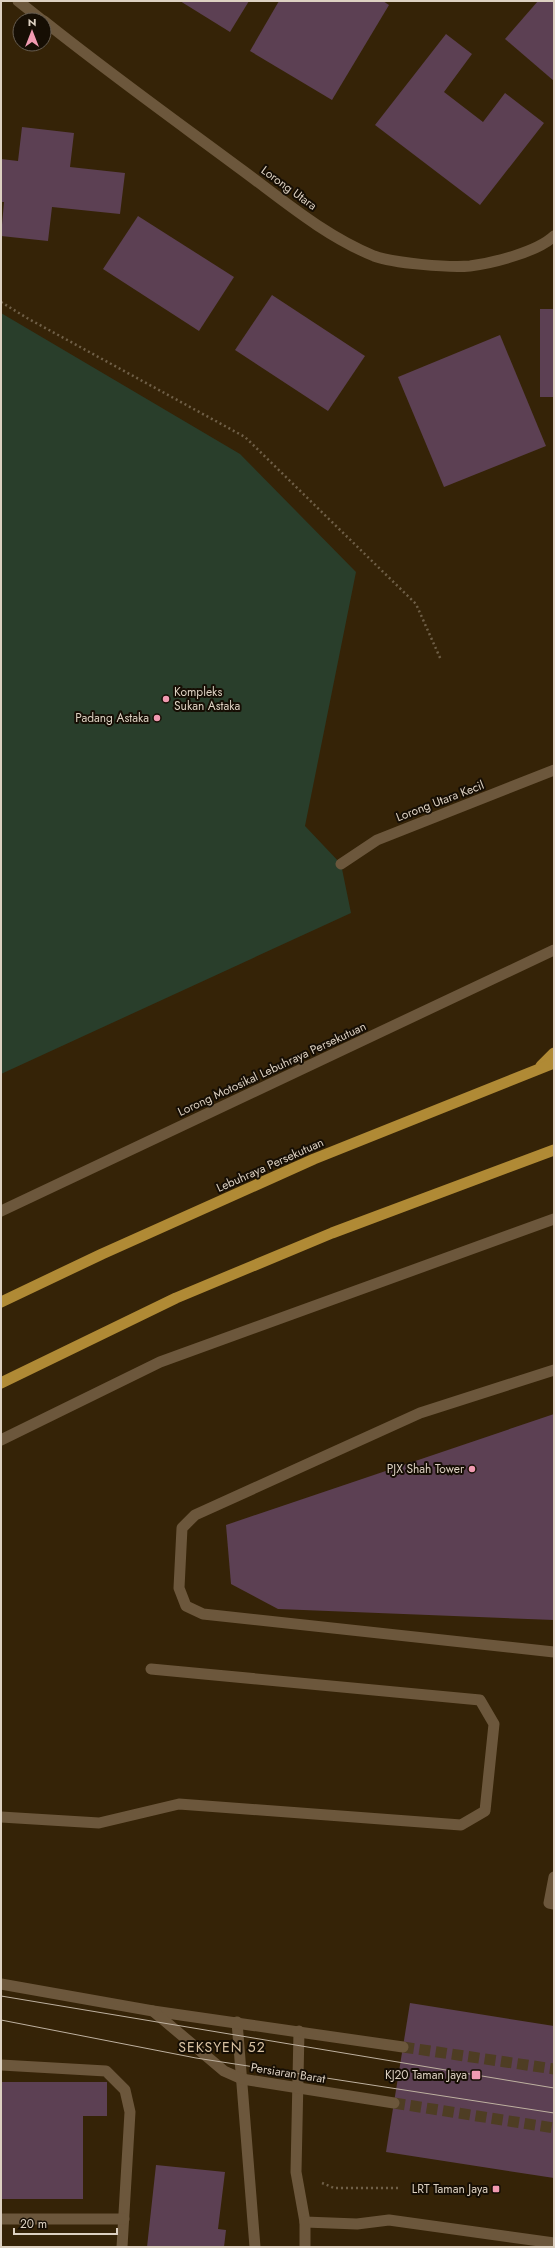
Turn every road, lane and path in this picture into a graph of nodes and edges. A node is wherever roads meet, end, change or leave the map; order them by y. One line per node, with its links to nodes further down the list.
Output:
1 (18, 1): 2 (street, Lorong Utara)
2 (32, 12)
3 (52, 28): 4 (street, Lorong Utara)
4 (554, 236)
5 (1, 302): 6 (path)
6 (442, 660)
7 (554, 770): 8 (street, Lorong Utara Kecil)
8 (341, 864)
9 (554, 950): 14 (street, Lorong Motosikal Lebuhraya Persekutuan)
10 (554, 1053): 12 (highway)
11 (554, 1063): 12 (highway, Lebuhraya Persekutuan)
12 (540, 1068): 16 (highway, Lebuhraya Persekutuan)
13 (554, 1150): 18 (highway)
14 (1, 1211)
15 (554, 1219): 19 (street)
16 (1, 1302)
17 (554, 1370): 20 (street)
18 (1, 1384)
19 (1, 1440)
20 (554, 1652)
21 (151, 1669): 22 (street)
22 (1, 1817)
23 (554, 1877): 24 (street)
24 (554, 1904)
25 (1, 1984): 26 (street)
26 (153, 2011): 27 (street); 31 (street, Persiaran Barat)
27 (237, 2022): 28 (street); 31 (street)
28 (298, 2031): 29 (street); 32 (street)
29 (403, 2047)
30 (1, 2064): 37 (street)
31 (242, 2079): 32 (street, Persiaran Barat); 41 (street)
32 (297, 2088): 33 (street, Persiaran Barat); 38 (street)
33 (394, 2103)
34 (318, 2178): 35 (path)
35 (399, 2188)
36 (1, 2219): 37 (street)
37 (124, 2219): 40 (street)
38 (305, 2222): 39 (street); 42 (street)
39 (554, 2243)
40 (122, 2247)
41 (255, 2247)
42 (305, 2247)

